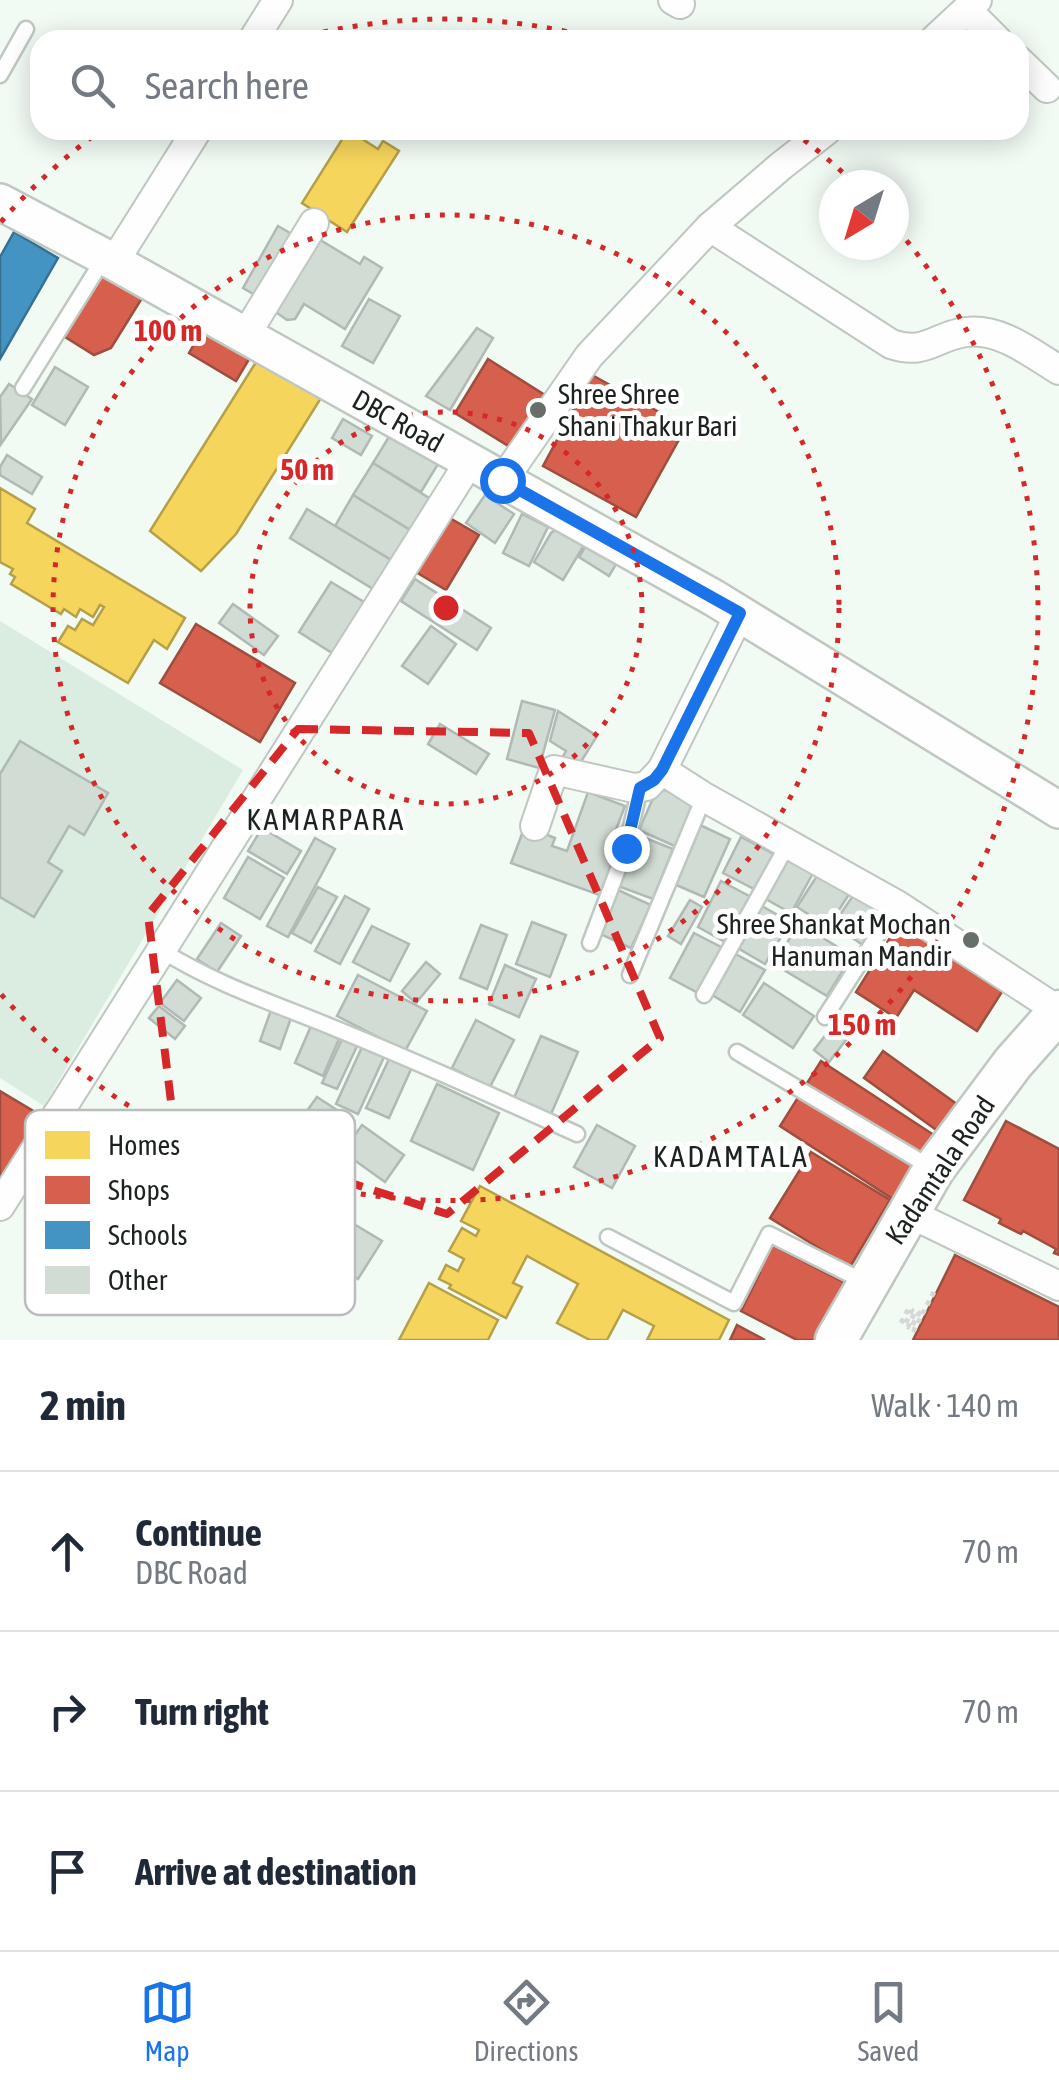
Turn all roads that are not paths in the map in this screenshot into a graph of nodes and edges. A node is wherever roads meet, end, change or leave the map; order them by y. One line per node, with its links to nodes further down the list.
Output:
1 (278, 0): 4 (street)
2 (972, 5): 5 (street); 6 (street)
3 (26, 29): 8 (lane)
4 (259, 30)
5 (945, 30)
6 (990, 30)
7 (1029, 71): 9 (street)
8 (0, 75)
9 (1047, 88)
10 (190, 140): 15 (street)
11 (814, 140): 14 (street)
12 (2, 209): 15 (street, DBC Road)
13 (314, 223): 16 (street)
14 (710, 227): 17 (street); 20 (street)
15 (109, 260): 16 (street, DBC Road); 18 (lane)
16 (245, 336): 19 (street, DBC Road)
17 (1059, 370)
18 (23, 388)
19 (470, 461): 20 (street, DBC Road); 30 (street)
20 (502, 480): 21 (street, DBC Road)
21 (740, 613): 22 (street); 25 (street, DBC Road)
22 (662, 770): 23 (street); 24 (street)
23 (640, 788): 26 (street); 29 (lane)
24 (704, 798): 27 (street); 31 (lane)
25 (1056, 809)
26 (535, 826)
27 (788, 844): 28 (street); 32 (lane)
28 (897, 905): 33 (street); 34 (lane)
29 (590, 942)
30 (161, 950): 36 (street); 37 (lane)
31 (630, 974)
32 (704, 995)
33 (1059, 1011): 39 (main road, Kadamtala Road)
34 (826, 1017)
35 (737, 1052): 39 (lane)
36 (60, 1110)
37 (577, 1134)
38 (25, 1166): 40 (street)
39 (934, 1169): 41 (main road, Kadamtala Road)
40 (0, 1206)
41 (907, 1212): 43 (main road, Kadamtala Road); 44 (street)
42 (608, 1237): 43 (lane)
43 (868, 1284): 45 (main road, Kadamtala Road)
44 (1059, 1286)
45 (836, 1340)

